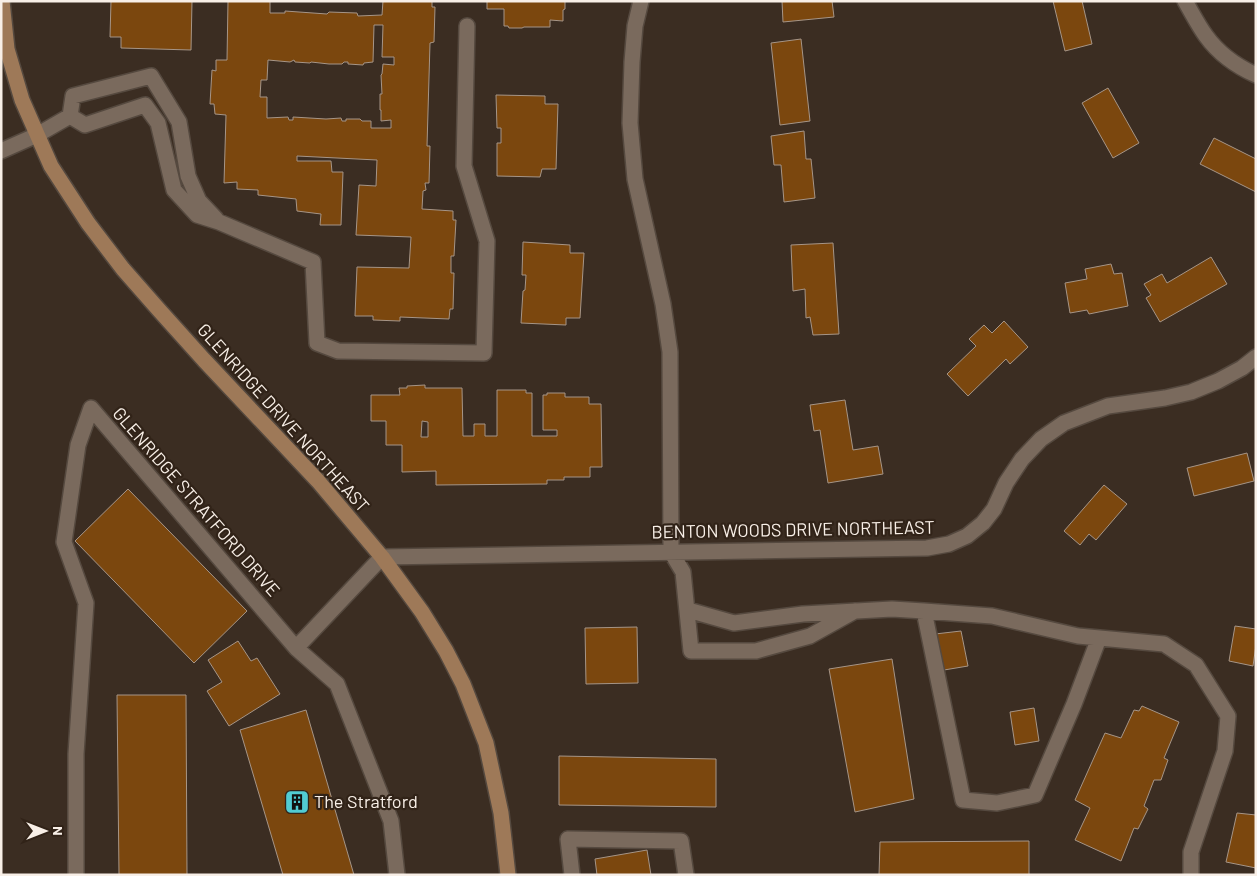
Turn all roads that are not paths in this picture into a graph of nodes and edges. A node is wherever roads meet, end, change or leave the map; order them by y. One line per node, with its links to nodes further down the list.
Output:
1 (2, 1): 7 (main road, GLENRIDGE DRIVE NORTHEAST)
2 (642, 1): 12 (street)
3 (1185, 1): 5 (street)
4 (467, 26): 9 (street)
5 (1256, 75)
6 (70, 116): 7 (street); 9 (street); 9 (street)
7 (37, 135): 8 (street); 13 (main road, GLENRIDGE DRIVE NORTHEAST)
8 (1, 151)
9 (219, 222)
10 (1256, 357): 11 (street, BENTON WOODS DRIVE NORTHEAST)
11 (1249, 368): 12 (street, BENTON WOODS DRIVE NORTHEAST)
12 (672, 552): 13 (street, BENTON WOODS DRIVE NORTHEAST); 14 (street)
13 (382, 557): 18 (street); 21 (main road, GLENRIDGE DRIVE NORTHEAST)
14 (688, 610): 15 (street); 15 (street)
15 (855, 611): 16 (street)
16 (924, 611): 17 (street); 17 (street)
17 (1099, 638): 24 (street)
18 (296, 648): 19 (street, GLENRIDGE STRATFORD DRIVE); 20 (street, GLENRIDGE STRATFORD DRIVE)
19 (76, 875)
20 (397, 875)
21 (508, 875)
22 (572, 875): 23 (street)
23 (686, 875)
24 (1191, 875)

